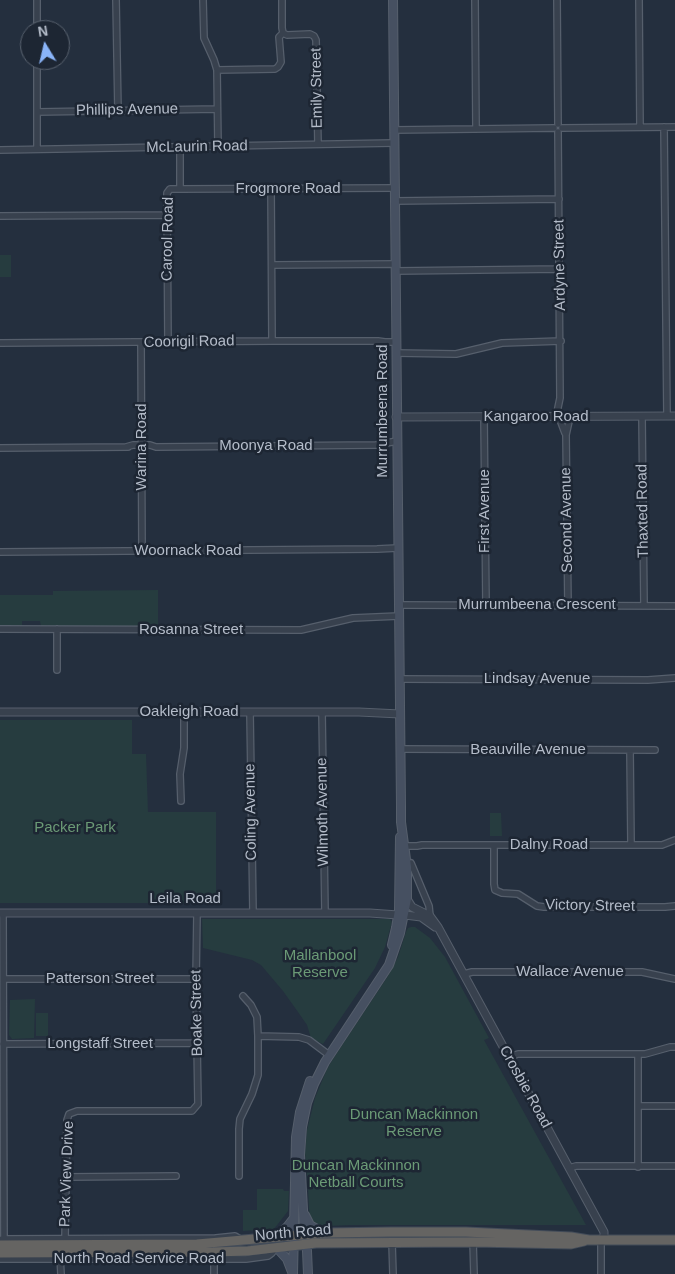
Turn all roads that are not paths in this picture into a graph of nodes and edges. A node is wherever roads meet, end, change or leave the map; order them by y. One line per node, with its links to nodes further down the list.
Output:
1 (37, 0): 9 (street)
2 (116, 0): 14 (street)
3 (203, 0): 12 (street)
4 (282, 0): 10 (street)
5 (393, 0): 21 (main road, Murrumbeena Road)
6 (475, 0): 19 (street)
7 (557, 0): 20 (street, Ardyne Street)
8 (639, 0): 16 (street)
9 (37, 20)
10 (283, 33): 12 (street); 22 (street, Emily Street)
11 (37, 70): 15 (street)
12 (217, 70): 13 (street)
13 (217, 109): 14 (street, Phillips Avenue); 24 (street)
14 (118, 110): 15 (street, Phillips Avenue)
15 (37, 112): 27 (street)
16 (640, 127): 17 (street); 20 (street)
17 (664, 127): 18 (street); 45 (street)
18 (675, 127)
19 (476, 128): 20 (street); 21 (street)
20 (558, 128): 31 (street, Ardyne Street)
21 (394, 130): 23 (main road, Murrumbeena Road)
22 (318, 144): 23 (street, McLaurin Road); 24 (street, McLaurin Road)
23 (394, 144): 29 (main road, Murrumbeena Road)
24 (218, 146): 25 (street, McLaurin Road)
25 (180, 147): 27 (street, McLaurin Road); 30 (street, Carool Road)
26 (0, 150): 27 (street, McLaurin Road)
27 (37, 150)
28 (271, 188): 29 (street, Frogmore Road); 30 (street, Frogmore Road); 35 (street)
29 (395, 188): 32 (main road, Murrumbeena Road)
30 (180, 189): 33 (street, Carool Road)
31 (559, 199): 32 (street); 37 (street, Ardyne Street)
32 (395, 201): 36 (main road, Murrumbeena Road)
33 (167, 214): 34 (street); 42 (street, Carool Road)
34 (0, 216)
35 (272, 265): 36 (street); 38 (street)
36 (396, 268): 37 (street); 39 (main road, Murrumbeena Road)
37 (560, 269): 40 (street, Ardyne Street)
38 (272, 341): 39 (street, Coorigil Road); 42 (street, Coorigil Road)
39 (396, 341): 44 (main road, Murrumbeena Road)
40 (561, 341): 44 (street); 49 (street, Ardyne Street)
41 (141, 342): 42 (street, Coorigil Road); 43 (street, Coorigil Road); 53 (street, Warina Road)
42 (168, 342)
43 (0, 343)
44 (396, 354): 47 (main road, Murrumbeena Road)
45 (667, 416): 46 (street, Kangaroo Road); 50 (street, Kangaroo Road)
46 (675, 416)
47 (396, 417): 48 (street, Kangaroo Road); 52 (main road, Murrumbeena Road)
48 (484, 417): 49 (street, Kangaroo Road); 59 (street, First Avenue)
49 (563, 417): 50 (street, Kangaroo Road); 51 (street, Second Avenue); 51 (street, Second Avenue)
50 (642, 417): 60 (street, Thaxted Road)
51 (566, 435): 61 (street, Second Avenue)
52 (397, 445): 53 (street, Moonya Road); 55 (main road, Murrumbeena Road)
53 (142, 447): 54 (street, Moonya Road); 56 (street, Warina Road)
54 (0, 448)
55 (398, 549): 56 (street, Woornack Road); 58 (main road, Murrumbeena Road)
56 (142, 551): 57 (street, Woornack Road)
57 (0, 552)
58 (399, 605): 59 (street, Murrumbeena Crescent); 63 (main road, Murrumbeena Road)
59 (486, 605): 61 (street, Murrumbeena Crescent)
60 (644, 605): 61 (street, Murrumbeena Crescent); 62 (street, Murrumbeena Crescent)
61 (568, 606)
62 (675, 606)
63 (399, 618): 65 (street, Rosanna Street); 68 (main road, Murrumbeena Road)
64 (0, 629): 65 (street, Rosanna Street)
65 (57, 629): 66 (street)
66 (57, 670)
67 (675, 678): 68 (street, Lindsay Avenue)
68 (399, 679): 73 (main road, Murrumbeena Road)
69 (0, 712): 70 (street, Oakleigh Road)
70 (184, 712): 71 (street, Oakleigh Road); 77 (street)
71 (250, 712): 72 (street, Oakleigh Road); 87 (street, Coling Avenue)
72 (322, 712): 73 (street, Oakleigh Road); 88 (street, Wilmoth Avenue)
73 (400, 712): 74 (main road, Murrumbeena Road)
74 (400, 749): 75 (street, Beauville Avenue); 79 (main road, Murrumbeena Road)
75 (630, 750): 76 (street, Beauville Avenue); 80 (street)
76 (655, 750)
77 (181, 801)
78 (675, 840): 80 (street, Dalny Road)
79 (402, 844): 81 (street, Dalny Road); 83 (main road, Murrumbeena Road); 89 (main road, Murrumbeena Road)
80 (631, 844): 81 (street, Dalny Road)
81 (494, 845): 84 (street, Victory Street)
82 (411, 863): 90 (street)
83 (407, 899): 89 (main road, Murrumbeena Road); 90 (street)
84 (675, 906)
85 (2, 913): 86 (street, Leila Road); 93 (street)
86 (196, 913): 87 (street, Leila Road); 94 (street, Boake Street)
87 (253, 913): 88 (street, Leila Road)
88 (325, 913): 89 (street, Leila Road)
89 (402, 913): 90 (street, Leila Road); 91 (main road, Murrumbeena Road); 101 (main road, Murrumbeena Road)
90 (429, 919): 91 (street); 92 (street, Crosbie Road)
91 (403, 924): 101 (main road, Murrumbeena Road)
92 (464, 974): 95 (street, Wallace Avenue); 103 (street, Crosbie Road)
93 (4, 979): 94 (street, Patterson Street); 99 (street)
94 (196, 979): 98 (street, Boake Street)
95 (675, 979)
96 (244, 996): 97 (street)
97 (258, 1036): 101 (street); 111 (street)
98 (198, 1043): 99 (street, Longstaff Street); 106 (street, Boake Street)
99 (3, 1044): 125 (street)
100 (675, 1047): 102 (street)
101 (328, 1053): 113 (main road, Murrumbeena Road); 114 (main road, Murrumbeena Road)
102 (638, 1054): 103 (street); 104 (street)
103 (509, 1057): 109 (street, Crosbie Road)
104 (638, 1106): 105 (street); 107 (street)
105 (675, 1106)
106 (192, 1111): 112 (street, Park View Drive)
107 (638, 1166): 108 (street); 109 (street)
108 (675, 1166)
109 (569, 1168): 121 (street, Crosbie Road)
110 (176, 1176): 112 (street)
111 (239, 1176)
112 (67, 1177): 129 (street, Park View Drive)
113 (304, 1211): 116 (main road); 117 (main road, Murrumbeena Road)
114 (295, 1216): 118 (main road, Murrumbeena Road); 119 (main road)
115 (466, 1232): 116 (highway, North Road); 120 (highway, North Road); 123 (street)
116 (324, 1233): 117 (highway, North Road)
117 (305, 1235): 118 (highway, North Road); 126 (main road, Murrumbeena Road)
118 (294, 1236): 119 (highway, North Road); 127 (main road, Murrumbeena Road)
119 (275, 1238): 129 (highway, North Road)
120 (589, 1240): 121 (highway, North Road); 123 (highway, North Road)
121 (601, 1240): 122 (highway, North Road); 138 (street)
122 (675, 1240)
123 (474, 1242): 124 (highway, North Road); 137 (street)
124 (392, 1243): 126 (highway, North Road); 136 (street)
125 (2, 1244): 129 (highway, North Road); 129 (street, North Road Service Road)
126 (306, 1245): 127 (highway, North Road); 135 (main road, Murrumbeena Road)
127 (294, 1246): 128 (highway, North Road); 134 (main road, Murrumbeena Road)
128 (276, 1248): 130 (highway, North Road); 134 (main road)
129 (62, 1249): 130 (highway, North Road); 131 (street, North Road Service Road); 132 (street, Park View Drive)
130 (214, 1256): 133 (street)
131 (0, 1259)
132 (61, 1274)
133 (214, 1274)
134 (293, 1274)
135 (308, 1274)
136 (393, 1274)
137 (474, 1274)
138 (601, 1274)

